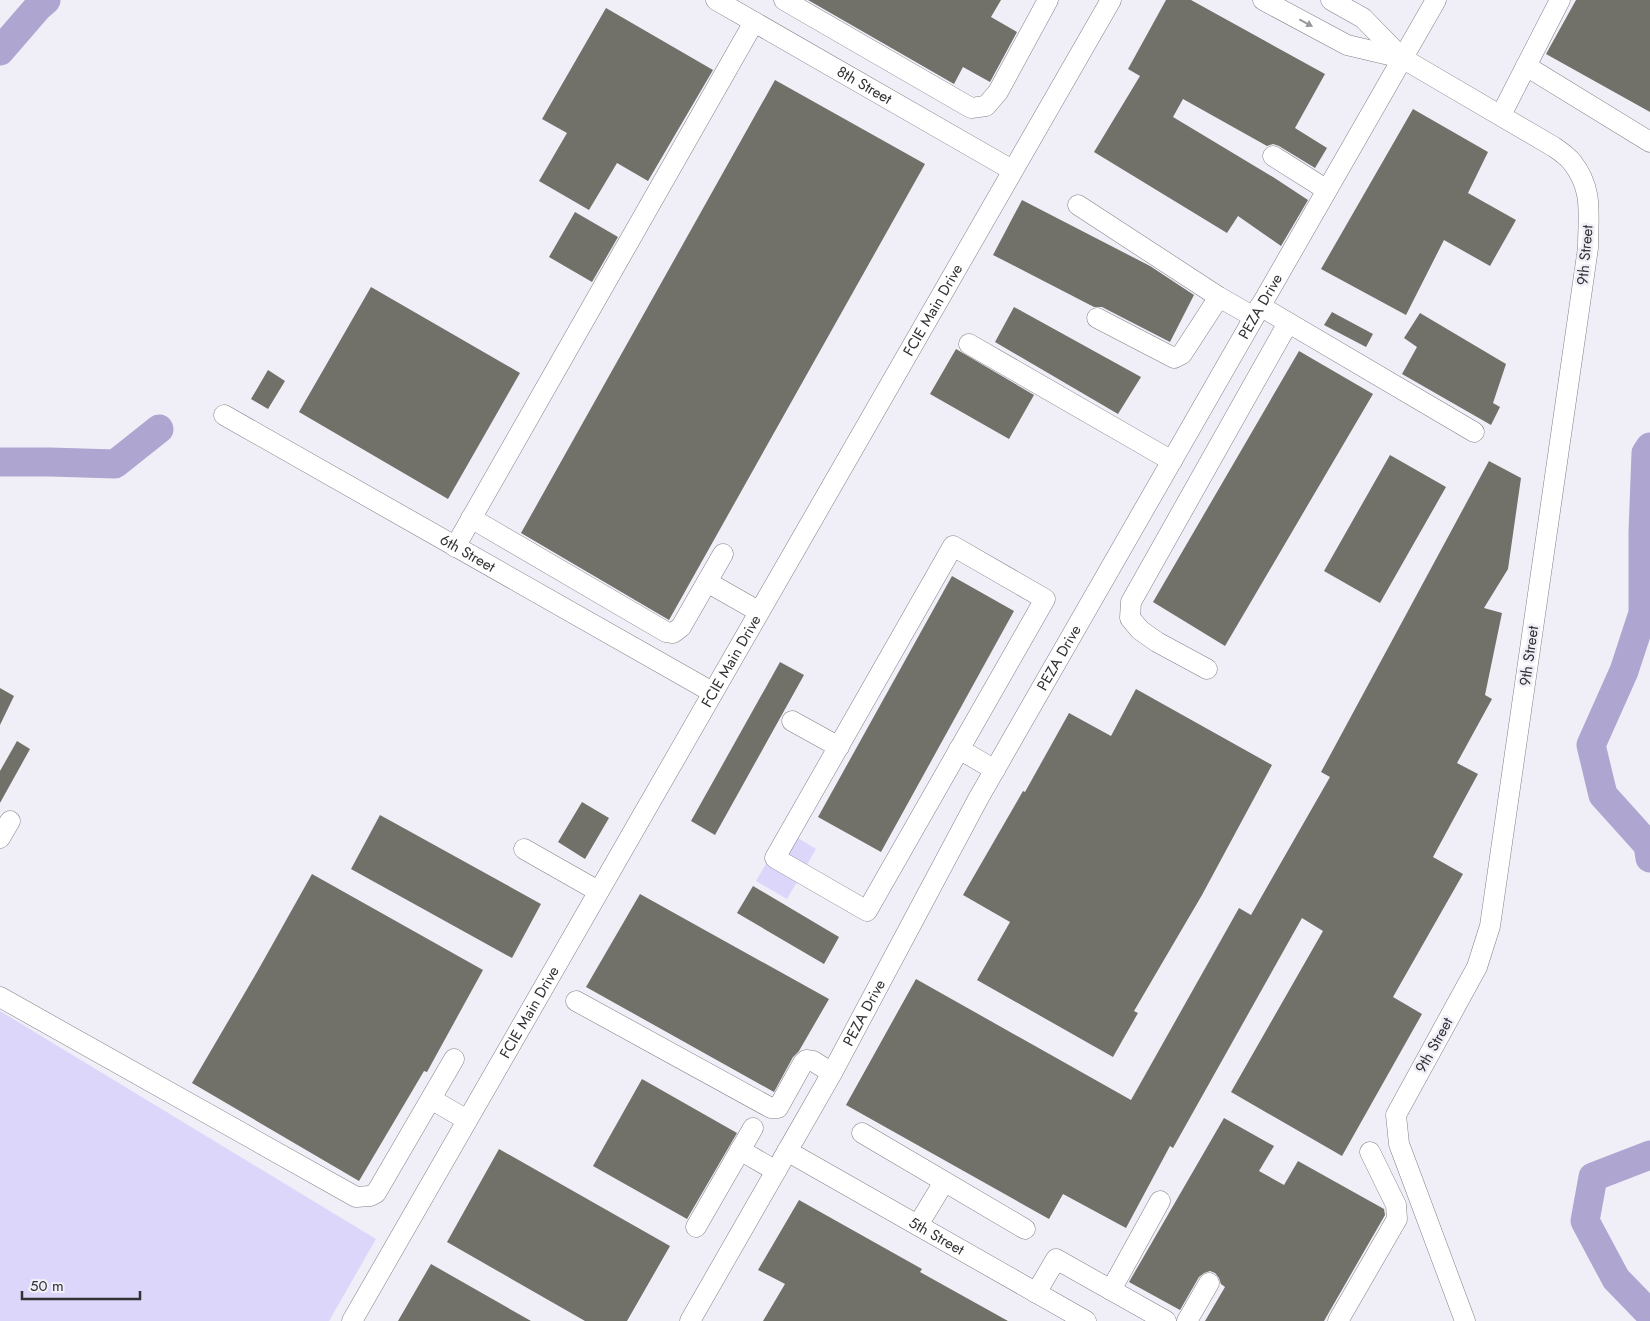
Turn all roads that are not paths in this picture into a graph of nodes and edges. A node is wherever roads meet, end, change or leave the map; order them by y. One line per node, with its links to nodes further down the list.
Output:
1 (716, 0): 9 (street, 8th Street)
2 (784, 0): 3 (street)
3 (1048, 0)
4 (1111, 0): 15 (street, FCIE Main Drive)
5 (1262, 0): 10 (street, 9th Street, one-way to 10)
6 (1332, 0): 10 (street, 9th Street)
7 (1436, 0): 10 (street, PEZA Drive)
8 (1560, 0): 11 (street)
9 (754, 22): 15 (street, 8th Street); 26 (street)
10 (1402, 58): 12 (street, 9th Street); 16 (street, PEZA Drive)
11 (1526, 66): 12 (street); 13 (street)
12 (1500, 115): 65 (street, 9th Street)
13 (1650, 142)
14 (1273, 156): 16 (street)
15 (1012, 170): 30 (street, FCIE Main Drive)
16 (1327, 190): 19 (street, PEZA Drive)
17 (1078, 205): 18 (street)
18 (1220, 297): 19 (street); 20 (street)
19 (1257, 312): 21 (street); 25 (street, PEZA Drive)
20 (1097, 318)
21 (1288, 323): 24 (street); 31 (street)
22 (970, 344): 25 (street)
23 (224, 415): 27 (street, 6th Street)
24 (1474, 432)
25 (1172, 461): 36 (street, PEZA Drive)
26 (471, 518): 27 (street); 29 (street)
27 (455, 547): 32 (street, 6th Street)
28 (723, 554): 29 (street)
29 (707, 582): 30 (street)
30 (758, 611): 32 (street, FCIE Main Drive)
31 (1207, 669)
32 (712, 692): 38 (street, FCIE Main Drive)
33 (792, 721): 34 (street)
34 (839, 747): 35 (street); 35 (street)
35 (959, 749): 36 (street)
36 (995, 770): 42 (street, PEZA Drive)
37 (524, 849): 38 (street)
38 (598, 891): 44 (street, FCIE Main Drive)
39 (0, 997): 43 (street)
40 (576, 1002): 42 (street)
41 (454, 1060): 43 (street)
42 (832, 1073): 48 (street, PEZA Drive)
43 (431, 1099): 44 (street)
44 (467, 1120): 59 (street, FCIE Main Drive)
45 (753, 1128): 47 (street)
46 (862, 1134): 51 (street)
47 (740, 1150): 50 (street); 54 (street)
48 (787, 1151): 50 (street, PEZA Drive); 53 (street, 5th Street)
49 (1370, 1152): 64 (street)
50 (776, 1171): 60 (street, PEZA Drive)
51 (944, 1182): 53 (street); 55 (street)
52 (1160, 1201): 57 (street)
53 (918, 1226): 58 (street, 5th Street)
54 (696, 1227)
55 (1025, 1229)
56 (1209, 1283): 63 (street)
57 (1111, 1290): 58 (street); 62 (street)
58 (1036, 1293): 61 (street, 5th Street)
59 (352, 1321)
60 (690, 1321)
61 (1085, 1321)
62 (1166, 1321)
63 (1187, 1321)
64 (1338, 1321)
65 (1465, 1321)

